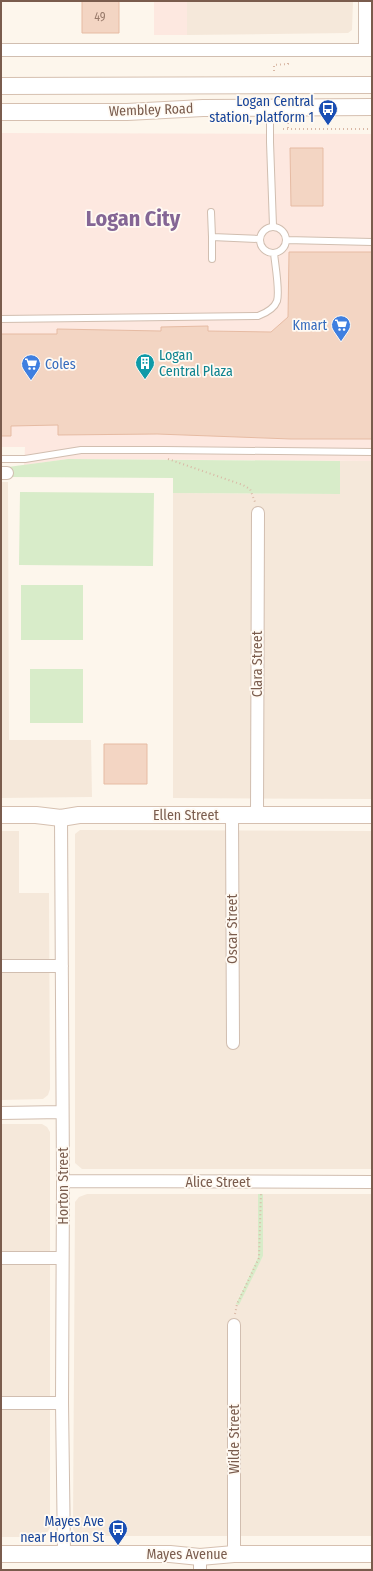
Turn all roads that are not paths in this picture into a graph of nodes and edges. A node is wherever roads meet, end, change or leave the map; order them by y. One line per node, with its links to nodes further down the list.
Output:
1 (365, 1): 3 (street)
2 (1, 50): 3 (street)
3 (369, 50)
4 (372, 85): 5 (street, Wembley Road)
5 (1, 86)
6 (270, 107): 7 (street, Wembley Road); 8 (street, Wembley Road); 10 (lane)
7 (372, 107)
8 (1, 112)
9 (211, 212): 11 (lane)
10 (272, 226): 12 (lane); 13 (lane)
11 (212, 237): 12 (lane); 16 (lane)
12 (259, 239): 15 (lane)
13 (286, 240): 14 (lane); 15 (lane)
14 (372, 242)
15 (274, 253): 17 (lane)
16 (212, 259)
17 (1, 319)
18 (372, 452): 19 (lane)
19 (1, 460)
20 (258, 513): 23 (street, Clara Street)
21 (1, 815): 25 (street, Ellen Street)
22 (232, 815): 23 (street, Ellen Street); 25 (street, Ellen Street); 28 (street, Oscar Street)
23 (257, 815): 24 (street, Ellen Street)
24 (372, 815)
25 (61, 818): 27 (street, Horton Street)
26 (1, 966): 27 (street)
27 (62, 966): 29 (street, Horton Street)
28 (233, 1043)
29 (62, 1112): 30 (street); 31 (street, Horton Street)
30 (1, 1113)
31 (63, 1181): 32 (street, Alice Street); 34 (street, Horton Street)
32 (372, 1182)
33 (1, 1258): 34 (street)
34 (62, 1258): 37 (street, Horton Street)
35 (234, 1325): 40 (street, Wilde Street)
36 (1, 1403): 37 (street)
37 (62, 1403): 39 (street, Horton Street)
38 (1, 1554): 39 (street, Mayes Avenue)
39 (64, 1554): 42 (street, Mayes Avenue)
40 (234, 1554): 41 (street, Mayes Avenue); 42 (street, Mayes Avenue)
41 (372, 1554)
42 (200, 1563)

